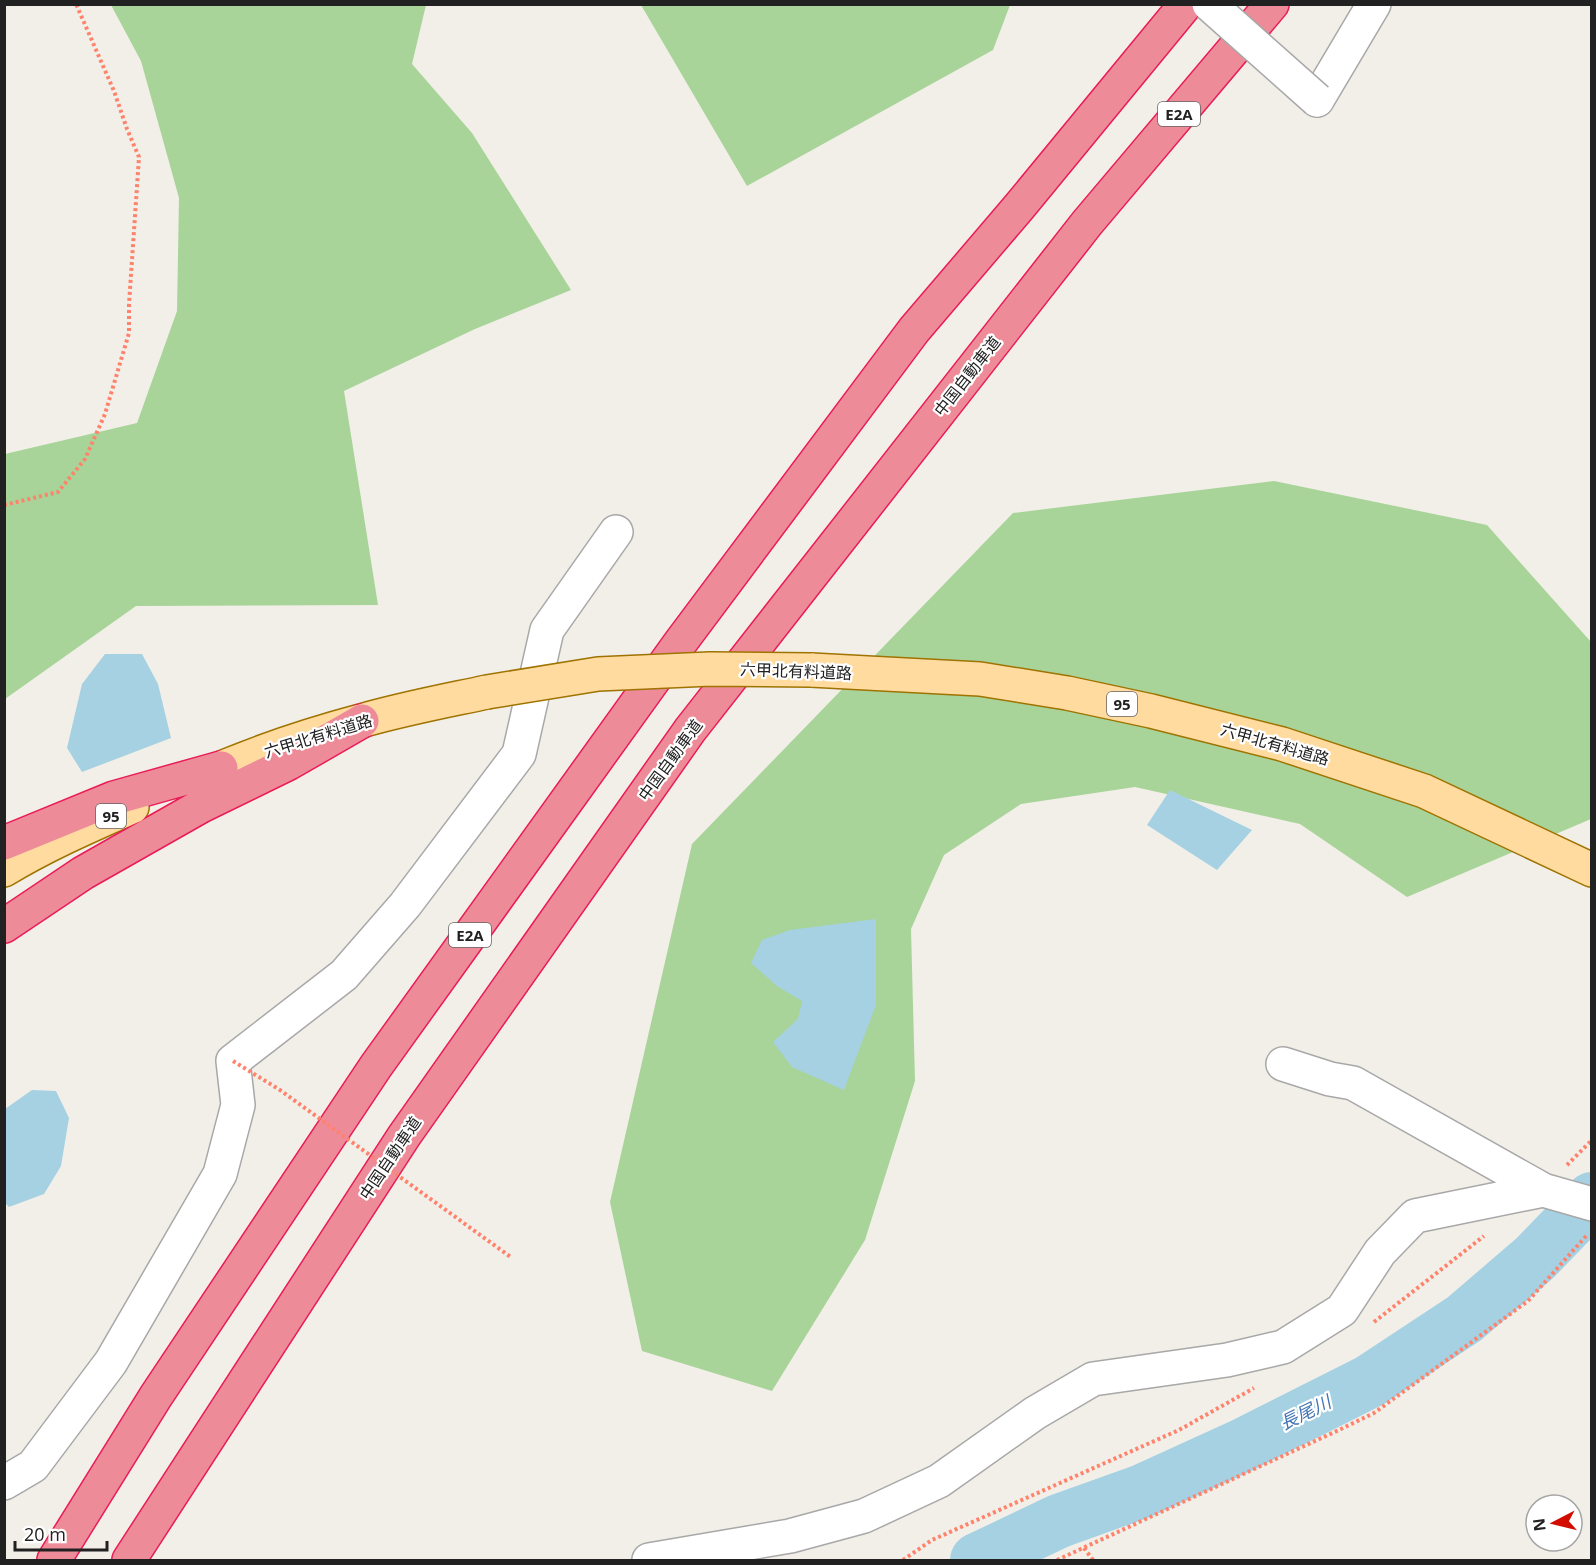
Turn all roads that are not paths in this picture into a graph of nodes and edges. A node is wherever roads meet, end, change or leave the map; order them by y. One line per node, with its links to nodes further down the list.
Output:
1 (1185, 4): 16 (highway, E2A)
2 (1209, 4): 4 (street, bridge)
3 (1272, 4): 17 (highway, 中国自動車道 / E2A)
4 (1374, 4)
5 (616, 532): 15 (street)
6 (362, 721): 7 (main road, 六甲北有料道路 / 95); 10 (main road, 六甲北有料道路 / 95, bridge); 11 (highway)
7 (221, 768): 8 (highway); 9 (main road, 六甲北有料道路 / 95)
8 (4, 843)
9 (4, 870)
10 (1592, 870)
11 (4, 926)
12 (1283, 1064): 13 (street)
13 (1543, 1190): 14 (street); 18 (street)
14 (1592, 1204)
15 (4, 1483)
16 (54, 1560)
17 (129, 1560)
18 (649, 1560)

